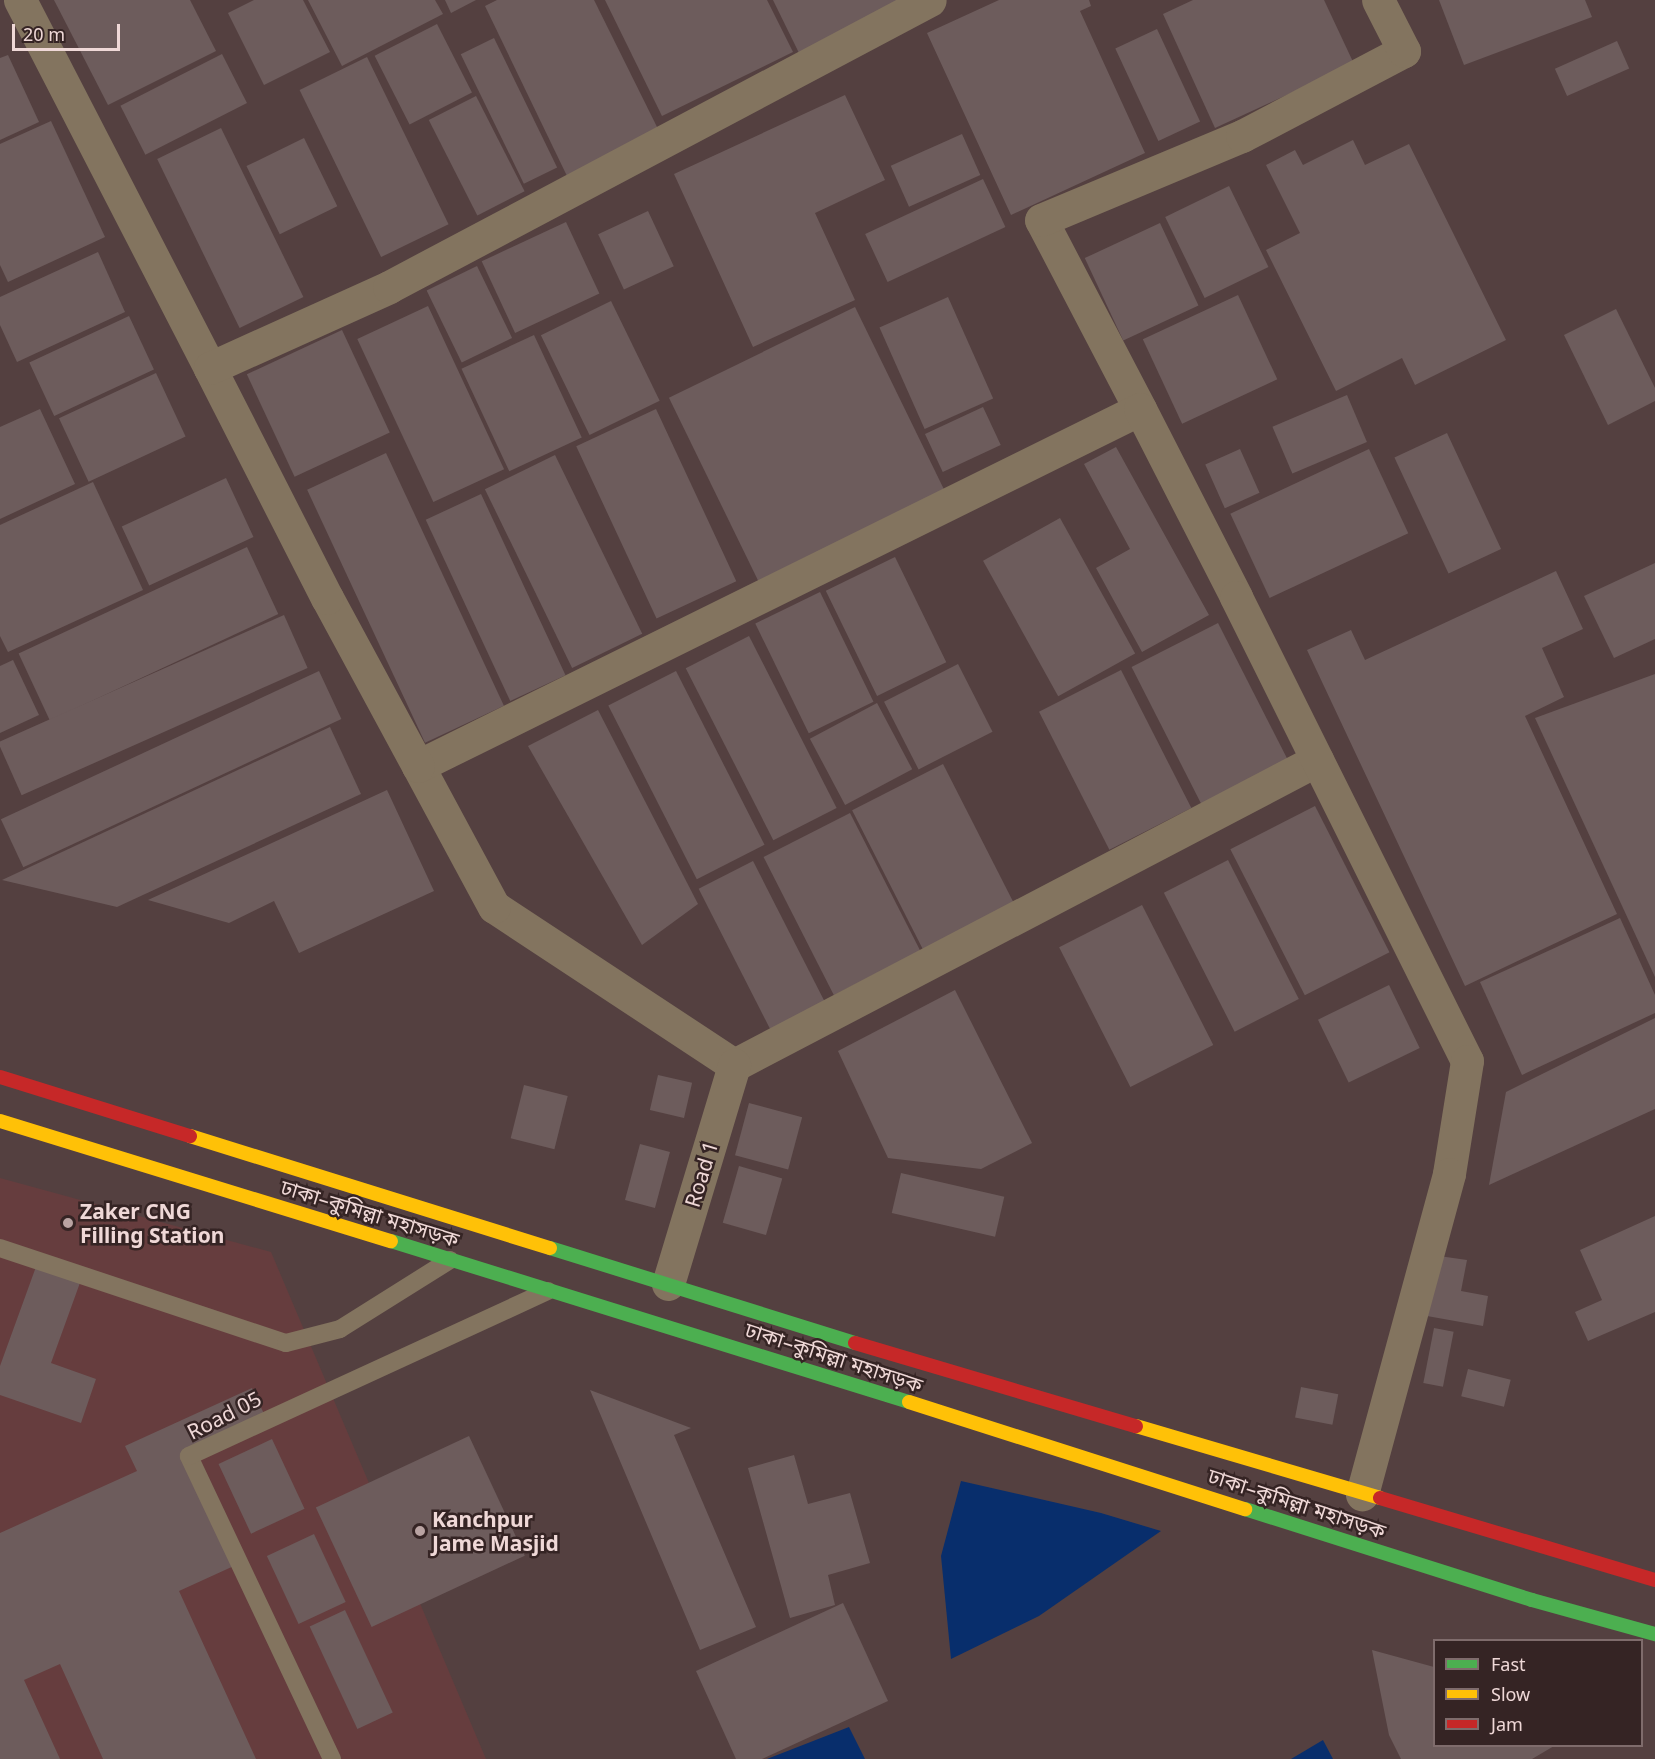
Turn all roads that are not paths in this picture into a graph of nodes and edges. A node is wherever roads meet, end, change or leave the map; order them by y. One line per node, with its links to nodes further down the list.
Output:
1 (20, 0): 4 (street)
2 (930, 0): 4 (street)
3 (1378, 0): 5 (street)
4 (210, 368): 7 (street)
5 (1140, 409): 6 (street); 7 (street)
6 (1317, 760): 8 (street); 17 (street)
7 (418, 766): 8 (street)
8 (734, 1065): 13 (street, Road 1)
9 (0, 1077): 13 (highway, ঢাকা–কুমিল্লা মহাসড়ক)
10 (0, 1121): 12 (highway, ঢাকা–কুমিল্লা মহাসড়ক)
11 (0, 1248): 12 (lane)
12 (450, 1260): 14 (highway, ঢাকা–কুমিল্লা মহাসড়ক)
13 (668, 1284): 15 (highway, ঢাকা–কুমিল্লা মহাসড়ক)
14 (549, 1290): 16 (highway, ঢাকা–কুমিল্লা মহাসড়ক); 20 (lane, Road 05)
15 (885, 1352): 16 (street); 17 (highway, ঢাকা–কুমিল্লা মহাসড়ক)
16 (867, 1389): 19 (highway, ঢাকা–কুমিল্লা মহাসড়ক)
17 (1362, 1494): 18 (highway, ঢাকা–কুমিল্লা মহাসড়ক)
18 (1655, 1580)
19 (1655, 1634)
20 (332, 1759)

